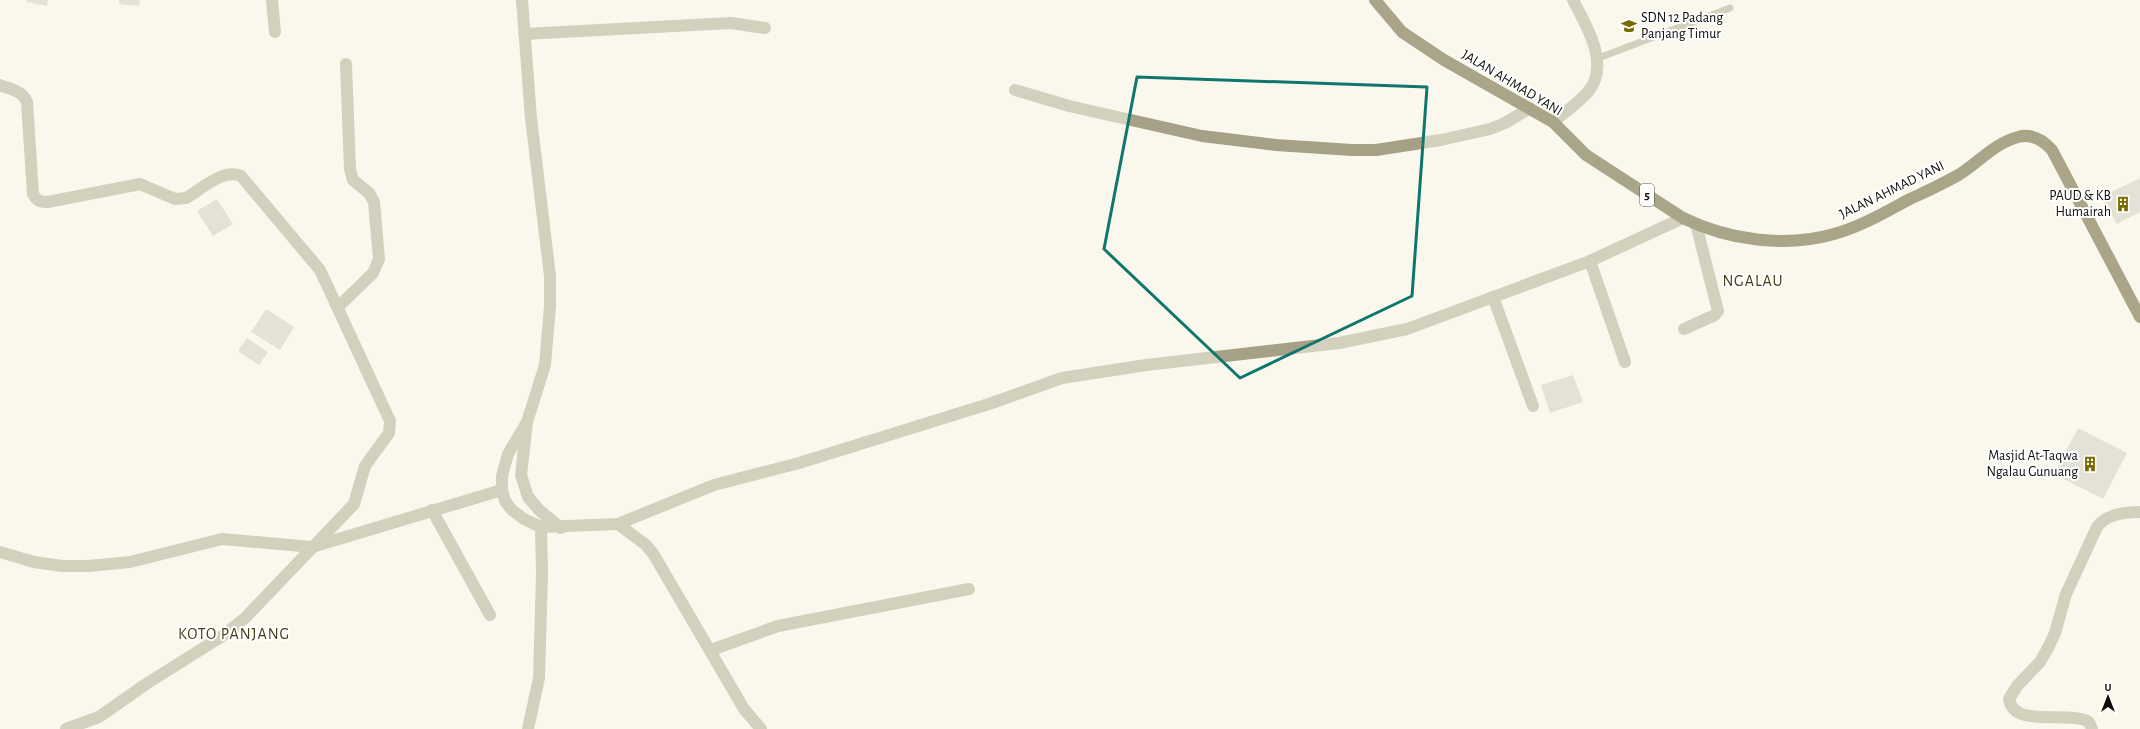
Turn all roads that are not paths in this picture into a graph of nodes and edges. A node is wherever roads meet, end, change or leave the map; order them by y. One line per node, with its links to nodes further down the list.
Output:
1 (272, 0): 7 (street)
2 (522, 0): 8 (street)
3 (1375, 0): 13 (highway, JALAN AHMAD YANI / 5)
4 (1573, 0): 9 (street)
5 (1730, 8): 9 (lane)
6 (765, 28): 8 (street)
7 (274, 32)
8 (524, 34): 24 (street)
9 (1596, 59): 14 (street)
10 (346, 64): 19 (street)
11 (0, 85): 19 (street)
12 (1015, 90): 13 (street)
13 (1530, 108): 14 (highway, JALAN AHMAD YANI / 5)
14 (1553, 122): 15 (highway, JALAN AHMAD YANI / 5)
15 (1683, 218): 16 (highway, JALAN AHMAD YANI / 5); 17 (street)
16 (1696, 224): 20 (highway, JALAN AHMAD YANI / 5); 21 (street)
17 (1590, 261): 18 (street); 22 (street)
18 (1493, 297): 23 (street); 28 (street)
19 (338, 307): 31 (street)
20 (2140, 317)
21 (1684, 329)
22 (1625, 362)
23 (1533, 406)
24 (527, 422): 25 (street); 30 (street)
25 (502, 490): 26 (street); 29 (street)
26 (432, 510): 31 (street); 34 (street)
27 (2140, 512): 39 (street)
28 (618, 524): 30 (street); 35 (street)
29 (541, 527): 30 (street); 37 (street)
30 (561, 528)
31 (312, 547): 32 (street); 36 (street)
32 (0, 552)
33 (969, 589): 35 (street)
34 (490, 615)
35 (711, 650): 38 (street)
36 (66, 729)
37 (528, 729)
38 (761, 729)
39 (2092, 729)

